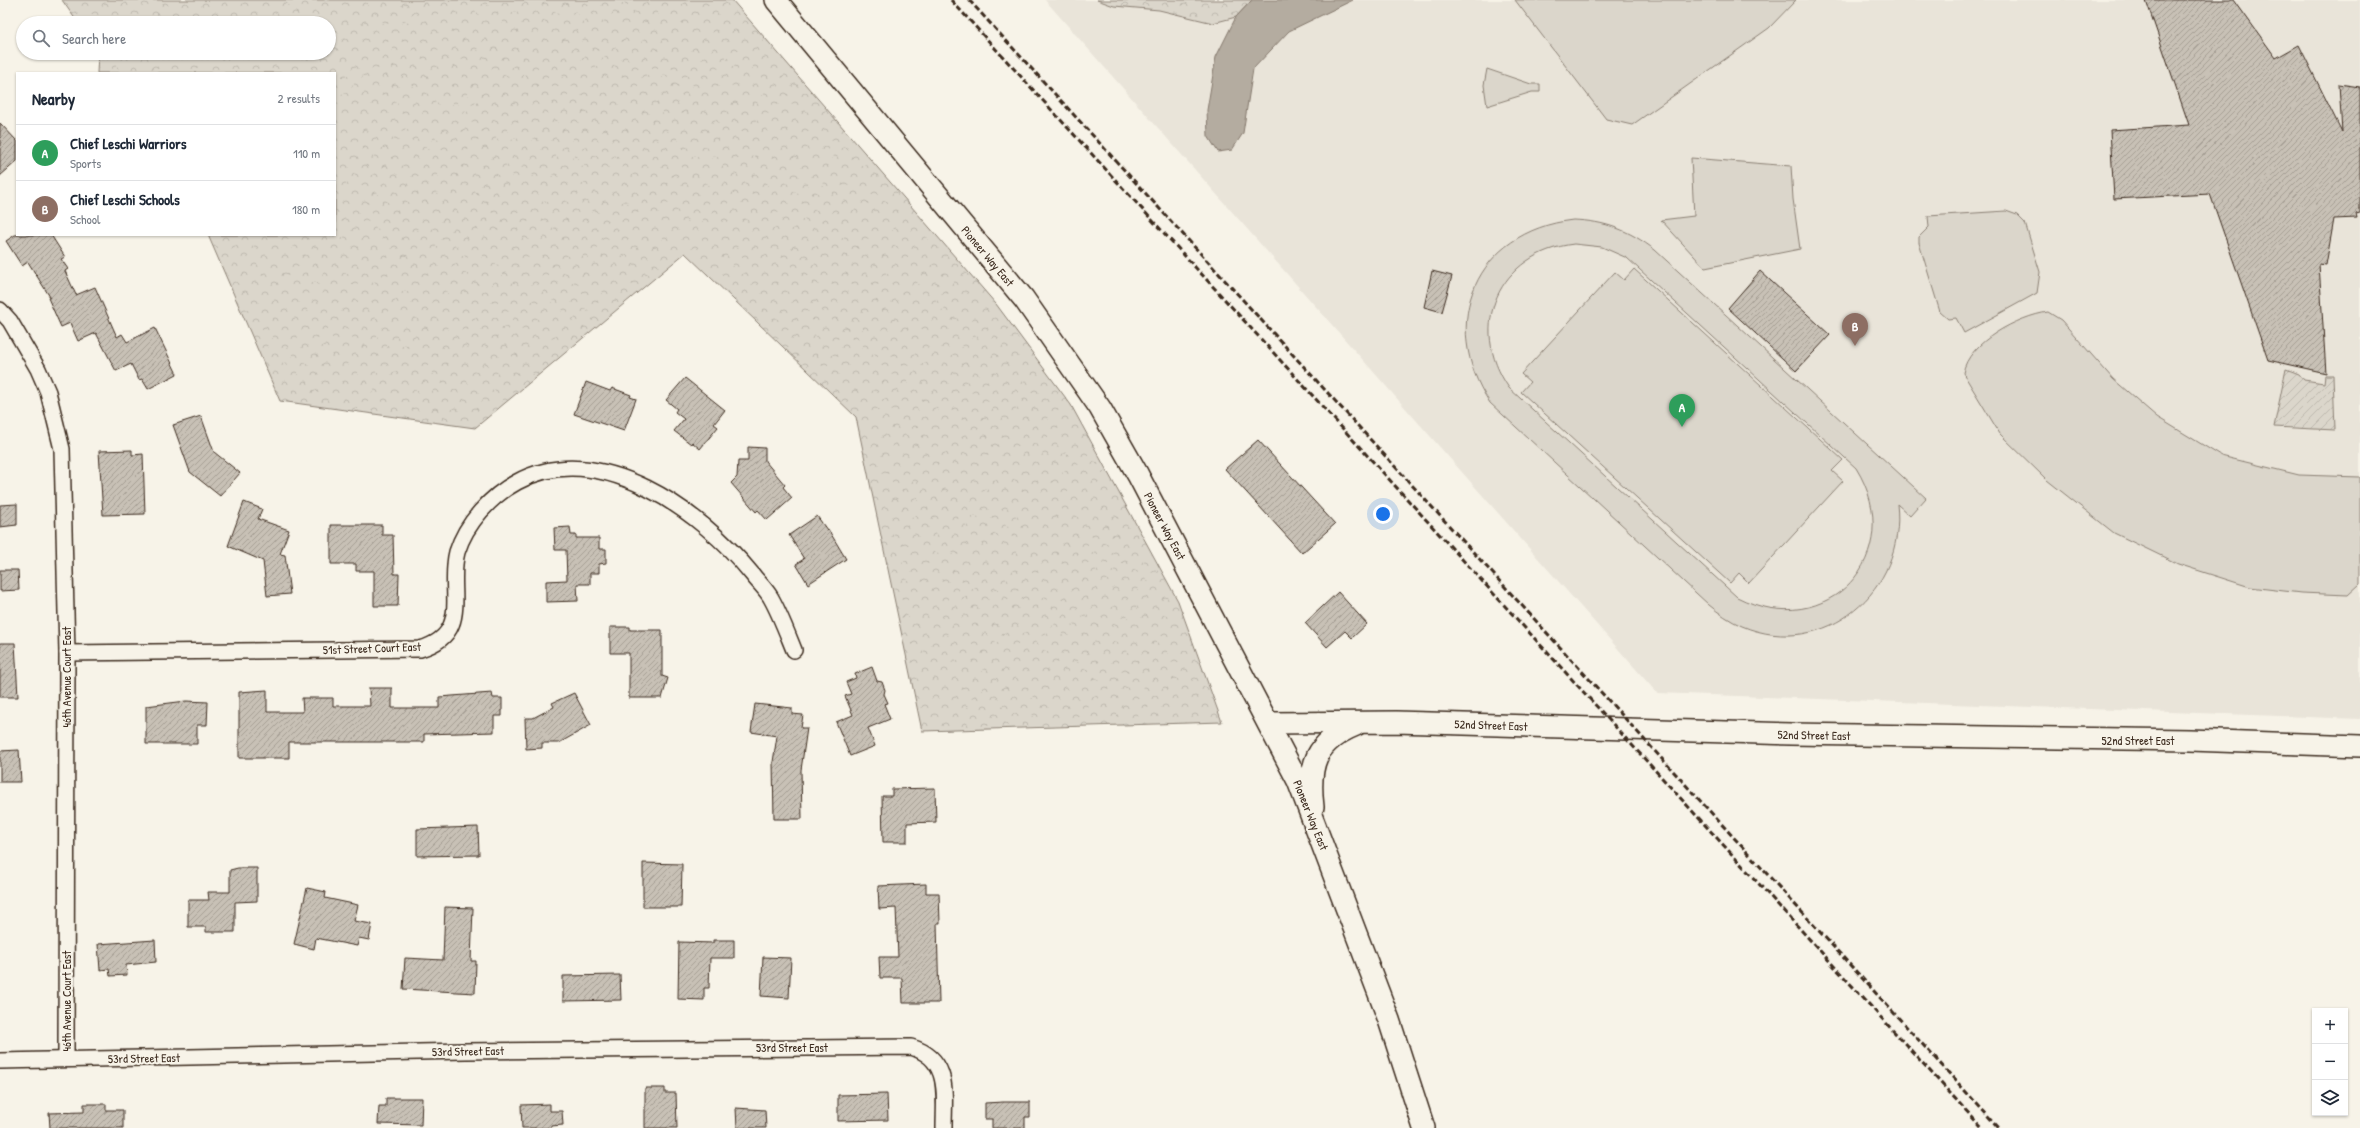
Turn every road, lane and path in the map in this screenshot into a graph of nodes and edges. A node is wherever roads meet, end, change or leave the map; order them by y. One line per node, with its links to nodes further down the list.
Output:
1 (776, 0): 5 (main road, Pioneer Way East)
2 (0, 310): 4 (street, 46th Avenue Court East)
3 (794, 650): 4 (street, 51st Street Court East)
4 (67, 653): 9 (street, 46th Avenue Court East)
5 (1269, 723): 6 (main road, 52nd Street East); 8 (main road, Pioneer Way East)
6 (1360, 723): 7 (main road, 52nd Street East); 8 (main road)
7 (2360, 746)
8 (1315, 823): 12 (main road, Pioneer Way East)
9 (66, 1060): 10 (street, 53rd Street East); 11 (street, 53rd Street East)
10 (0, 1061)
11 (944, 1128)
12 (1424, 1128)

